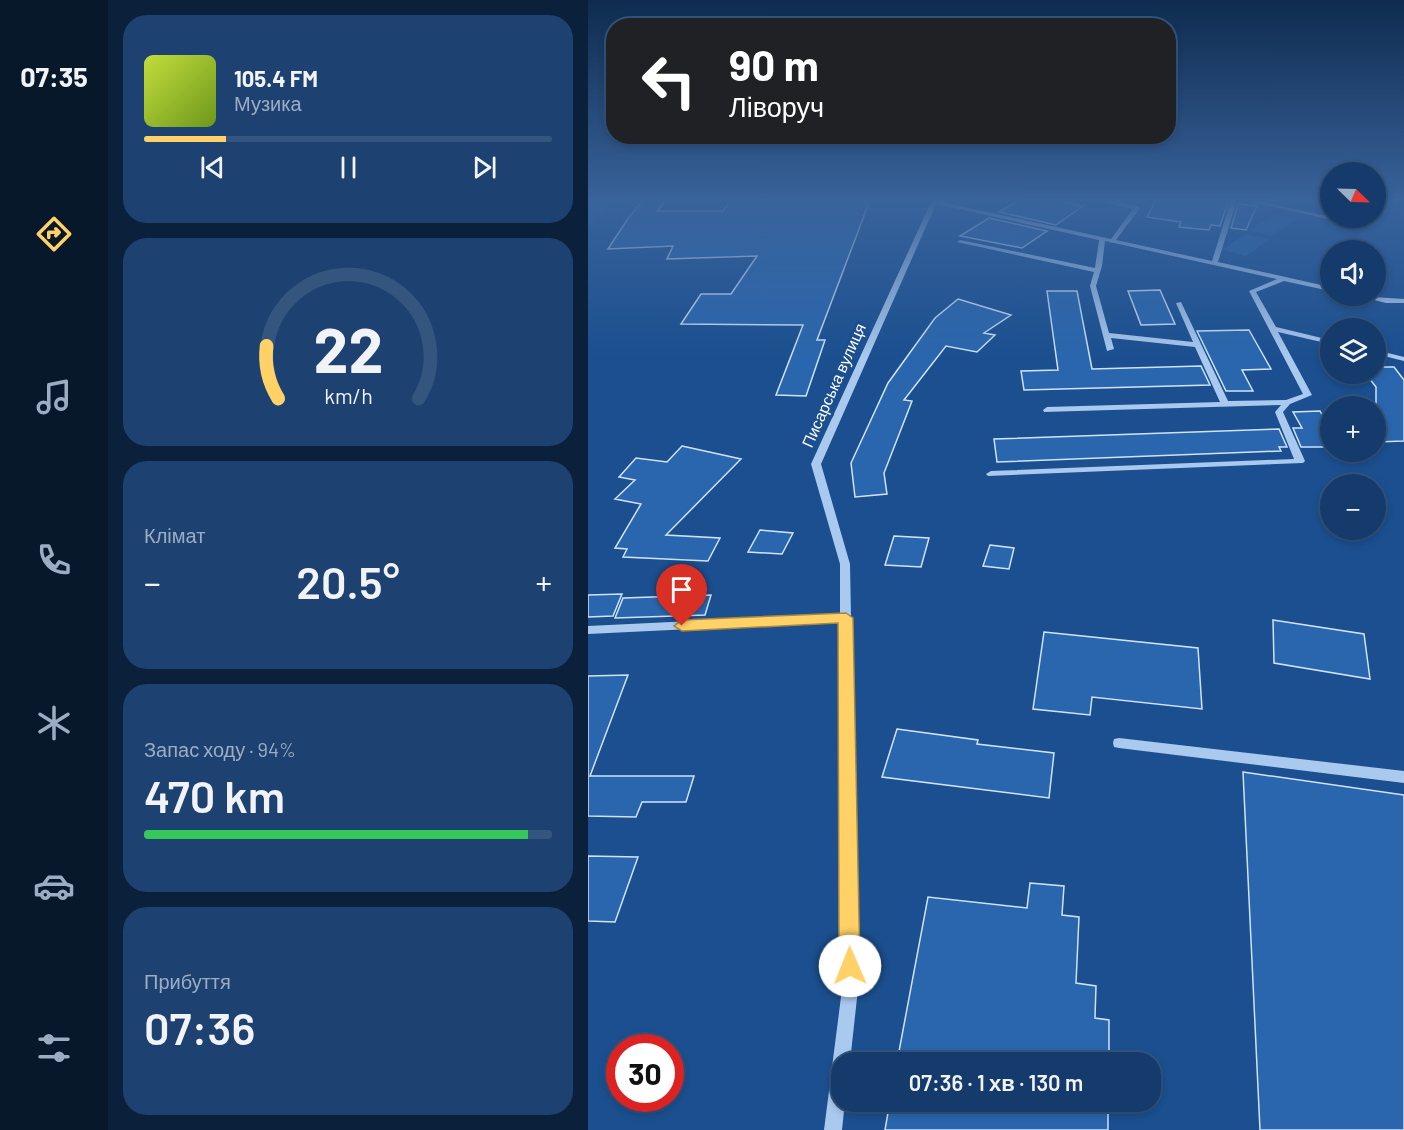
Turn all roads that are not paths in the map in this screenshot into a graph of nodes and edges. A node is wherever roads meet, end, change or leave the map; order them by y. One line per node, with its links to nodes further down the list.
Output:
1 (912, 253): 24 (street, Писарська вулиця)
2 (1011, 253): 7 (street)
3 (1100, 253): 7 (street)
4 (1164, 253): 6 (street)
5 (1218, 253): 6 (street)
6 (1214, 264): 8 (street)
7 (1098, 271): 14 (street)
8 (1283, 279): 9 (street); 13 (street)
9 (1320, 287)
10 (1386, 301): 11 (street)
11 (1404, 301)
12 (1179, 303): 16 (street)
13 (1273, 329): 15 (street); 20 (street)
14 (1106, 335): 16 (street); 17 (street)
15 (1320, 340)
16 (1198, 345): 21 (street)
17 (1110, 349)
18 (1386, 354): 19 (street)
19 (1404, 359)
20 (1287, 402): 21 (street); 23 (street)
21 (1225, 404): 22 (street)
22 (1047, 410)
23 (991, 474)
24 (846, 618): 25 (street); 28 (street, Писарська вулиця)
25 (588, 630)
26 (1119, 743): 27 (street)
27 (1404, 777)
28 (833, 1130)

